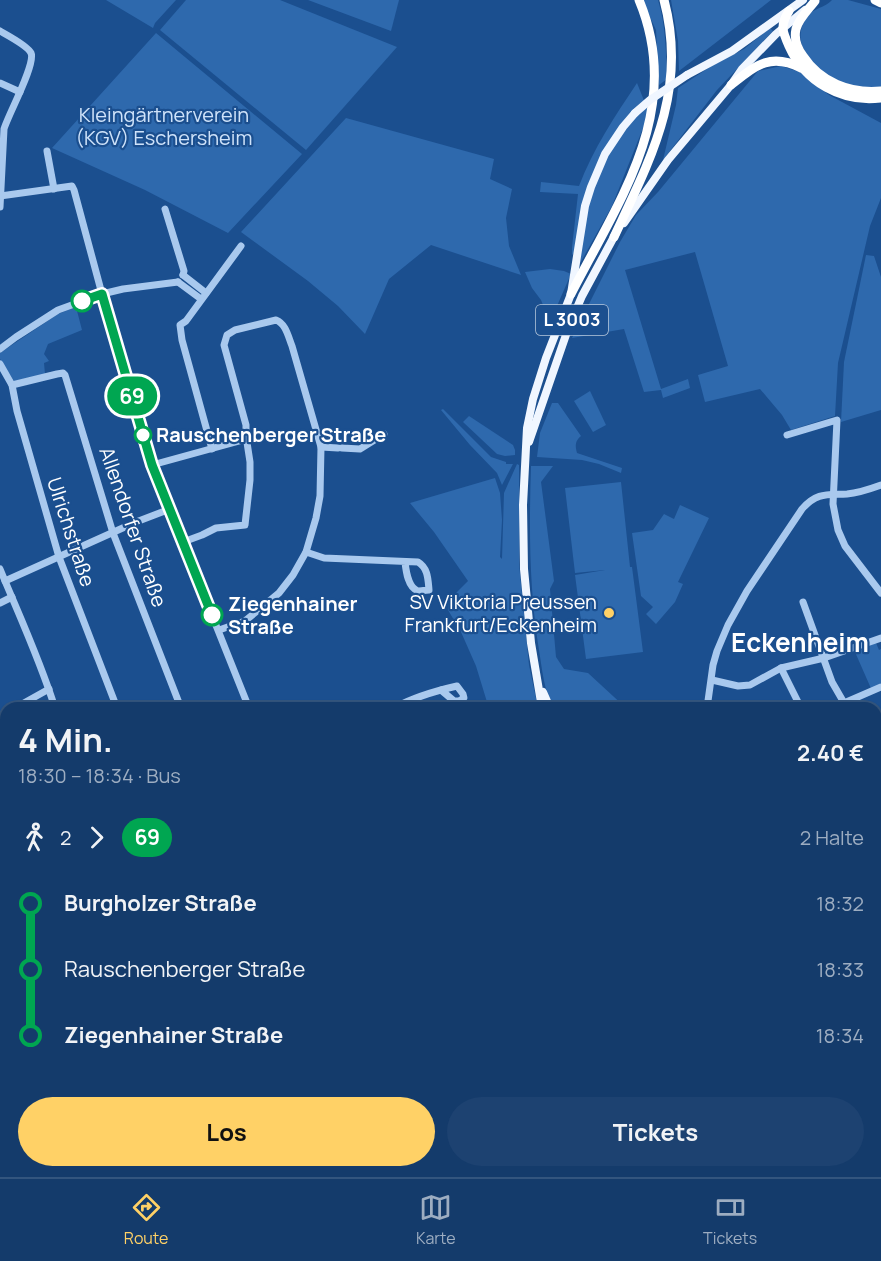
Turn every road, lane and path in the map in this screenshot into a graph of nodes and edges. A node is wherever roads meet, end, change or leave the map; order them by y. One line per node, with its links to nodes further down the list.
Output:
1 (639, 0): 26 (highway)
2 (664, 0): 21 (highway)
3 (803, 0): 7 (main road, L 3003)
4 (875, 0): 6 (highway)
5 (816, 1): 8 (main road, L 3003); 13 (highway)
6 (881, 3)
7 (789, 11): 8 (highway); 26 (main road, L 3003, bridge)
8 (783, 28): 10 (highway); 12 (main road, L 3003)
9 (0, 31): 14 (street)
10 (803, 69): 12 (highway); 15 (highway)
11 (0, 83): 14 (street)
12 (731, 85): 21 (main road, L 3003)
13 (881, 91)
14 (20, 92): 18 (street)
15 (881, 98)
16 (47, 150): 17 (street)
17 (54, 189): 18 (street); 25 (street)
18 (0, 196): 19 (street)
19 (0, 207)
20 (165, 209): 23 (street)
21 (614, 237): 36 (main road, L 3003)
22 (241, 246): 27 (street)
23 (183, 275): 24 (street); 27 (street)
24 (178, 282): 25 (street); 27 (street)
25 (102, 294): 28 (street); 37 (street)
26 (571, 294): 36 (main road, L 3003)
27 (204, 296): 35 (street)
28 (0, 349)
29 (0, 364): 30 (street, Ulrichstraße)
30 (12, 386): 41 (street, Allendorfer Straße); 44 (street, Ulrichstraße)
31 (384, 434): 34 (street)
32 (787, 435): 39 (street)
33 (245, 438): 34 (street); 35 (street); 42 (street)
34 (321, 447): 43 (street)
35 (212, 449): 37 (street)
36 (526, 451): 57 (main road, L 3003)
37 (152, 465): 40 (street)
38 (881, 485): 39 (street)
39 (834, 494): 48 (street); 56 (street)
40 (170, 509): 41 (street); 42 (street)
41 (113, 533): 44 (street); 64 (street, Allendorfer Straße)
42 (183, 542): 52 (street)
43 (306, 552): 45 (street); 52 (street)
44 (59, 557): 47 (street); 63 (street, Ulrichstraße)
45 (405, 562): 45 (street)
46 (0, 569): 47 (street)
47 (5, 581): 49 (street)
48 (881, 593)
49 (12, 597): 51 (street); 59 (street)
50 (803, 602): 54 (street)
51 (0, 603)
52 (219, 630): 65 (street)
53 (881, 638): 54 (street)
54 (824, 658): 55 (street); 71 (street)
55 (781, 668): 56 (street); 70 (street)
56 (712, 680): 69 (street)
57 (538, 682): 67 (main road, L 3003); 68 (main road, L 3003)
58 (881, 687): 72 (street)
59 (49, 689): 61 (street); 62 (street)
60 (441, 690): 66 (street)
61 (26, 702)
62 (53, 702)
63 (115, 702)
64 (179, 702)
65 (247, 702)
66 (407, 702)
67 (541, 702)
68 (547, 702)
69 (708, 702)
70 (798, 702)
71 (844, 702)
72 (852, 702)

